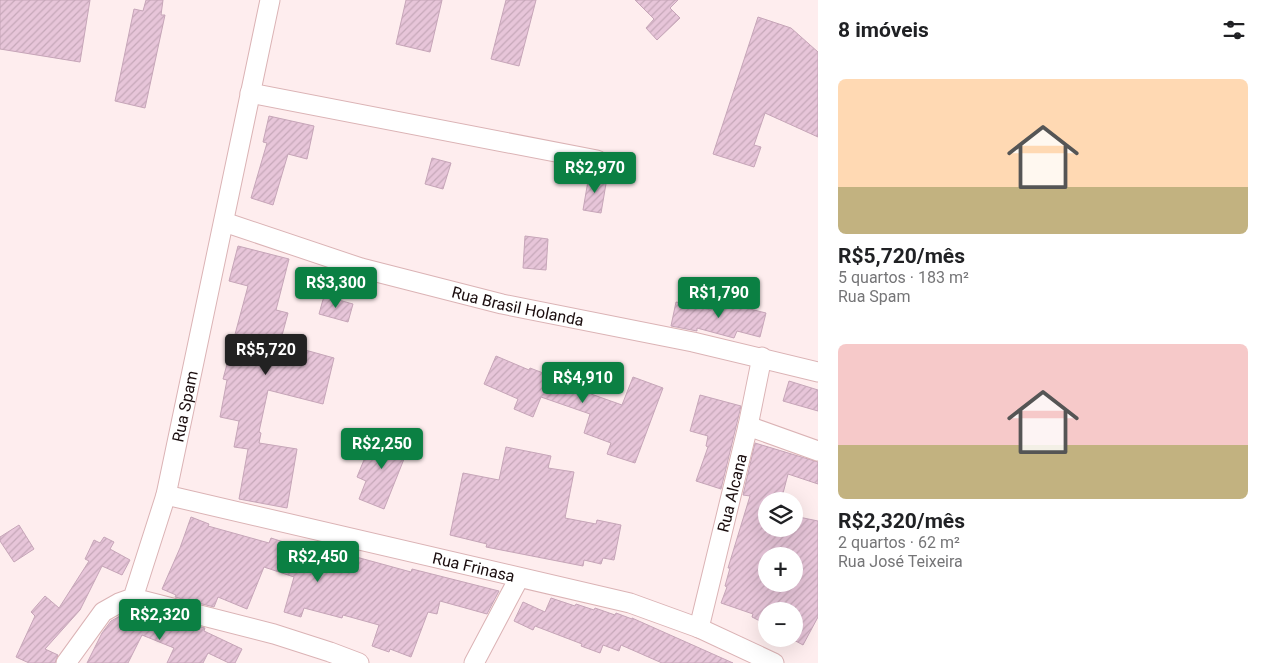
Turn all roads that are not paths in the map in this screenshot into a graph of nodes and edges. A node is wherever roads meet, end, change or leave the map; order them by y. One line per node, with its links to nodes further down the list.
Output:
1 (270, 0): 2 (street, Rua Spam)
2 (250, 93): 3 (street); 4 (street, Rua Spam)
3 (597, 160)
4 (224, 222): 5 (street, Rua Brasil Holanda); 9 (street, Rua Spam)
5 (762, 358): 6 (street, Rua Brasil Holanda); 7 (street, Rua Alcana)
6 (818, 372)
7 (748, 426): 8 (street); 12 (street, Rua Alcana)
8 (818, 451)
9 (166, 495): 10 (street, Rua Frinasa); 11 (street, Rua Spam)
10 (519, 578): 12 (street, Rua Frinasa); 15 (street)
11 (133, 598): 13 (street); 14 (street)
12 (699, 628): 16 (street, Rua Frinasa)
13 (66, 663)
14 (358, 663)
15 (474, 663)
16 (774, 663)

